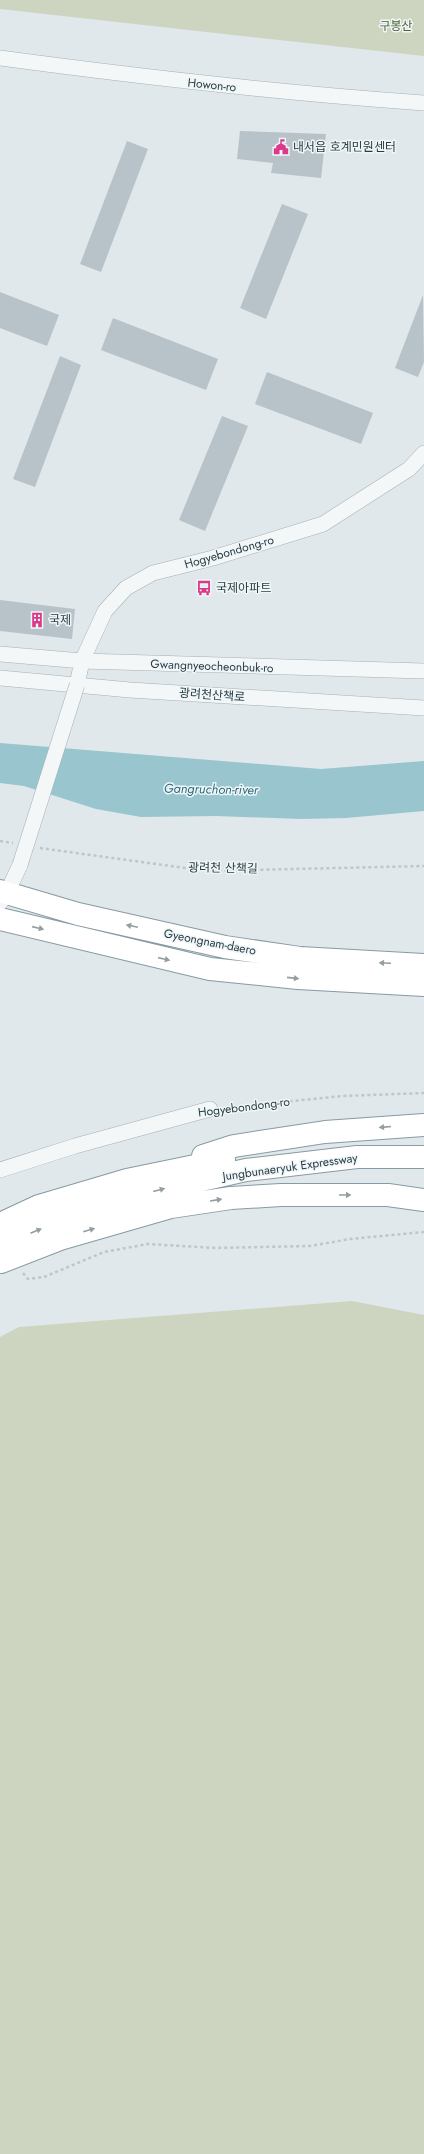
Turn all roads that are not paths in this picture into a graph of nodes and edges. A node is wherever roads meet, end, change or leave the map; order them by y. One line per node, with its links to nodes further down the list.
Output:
1 (0, 58): 2 (street, Howon-ro)
2 (424, 103)
3 (424, 453): 5 (street, Hogyebondong-ro)
4 (0, 654): 5 (street, Gwangnyeocheonbuk-ro)
5 (82, 661): 6 (street, Gwangnyeocheonbuk-ro); 8 (street, Hogyebondong-ro)
6 (424, 671)
7 (0, 678): 8 (street, 광려천산책로)
8 (77, 685): 9 (street, 광려천산책로); 10 (street, Hogyebondong-ro, bridge)
9 (424, 708)
10 (2, 896): 12 (highway, Gyeongnam-daero, one-way to 10)
11 (0, 919): 13 (highway, Gyeongnam-daero, one-way to 13)
12 (424, 965)
13 (424, 985)
14 (210, 1109): 18 (street, Hogyebondong-ro)
15 (424, 1125): 19 (highway, one-way to 19)
16 (424, 1144): 19 (highway, Jungbunaeryuk Expressway)
17 (424, 1157): 22 (highway, Jungbunaeryuk Expressway, one-way to 17)
18 (0, 1170)
19 (127, 1180): 21 (highway, Jungbunaeryuk Expressway)
20 (424, 1200): 23 (highway, one-way to 20)
21 (0, 1224)
22 (0, 1247)
23 (0, 1262)

